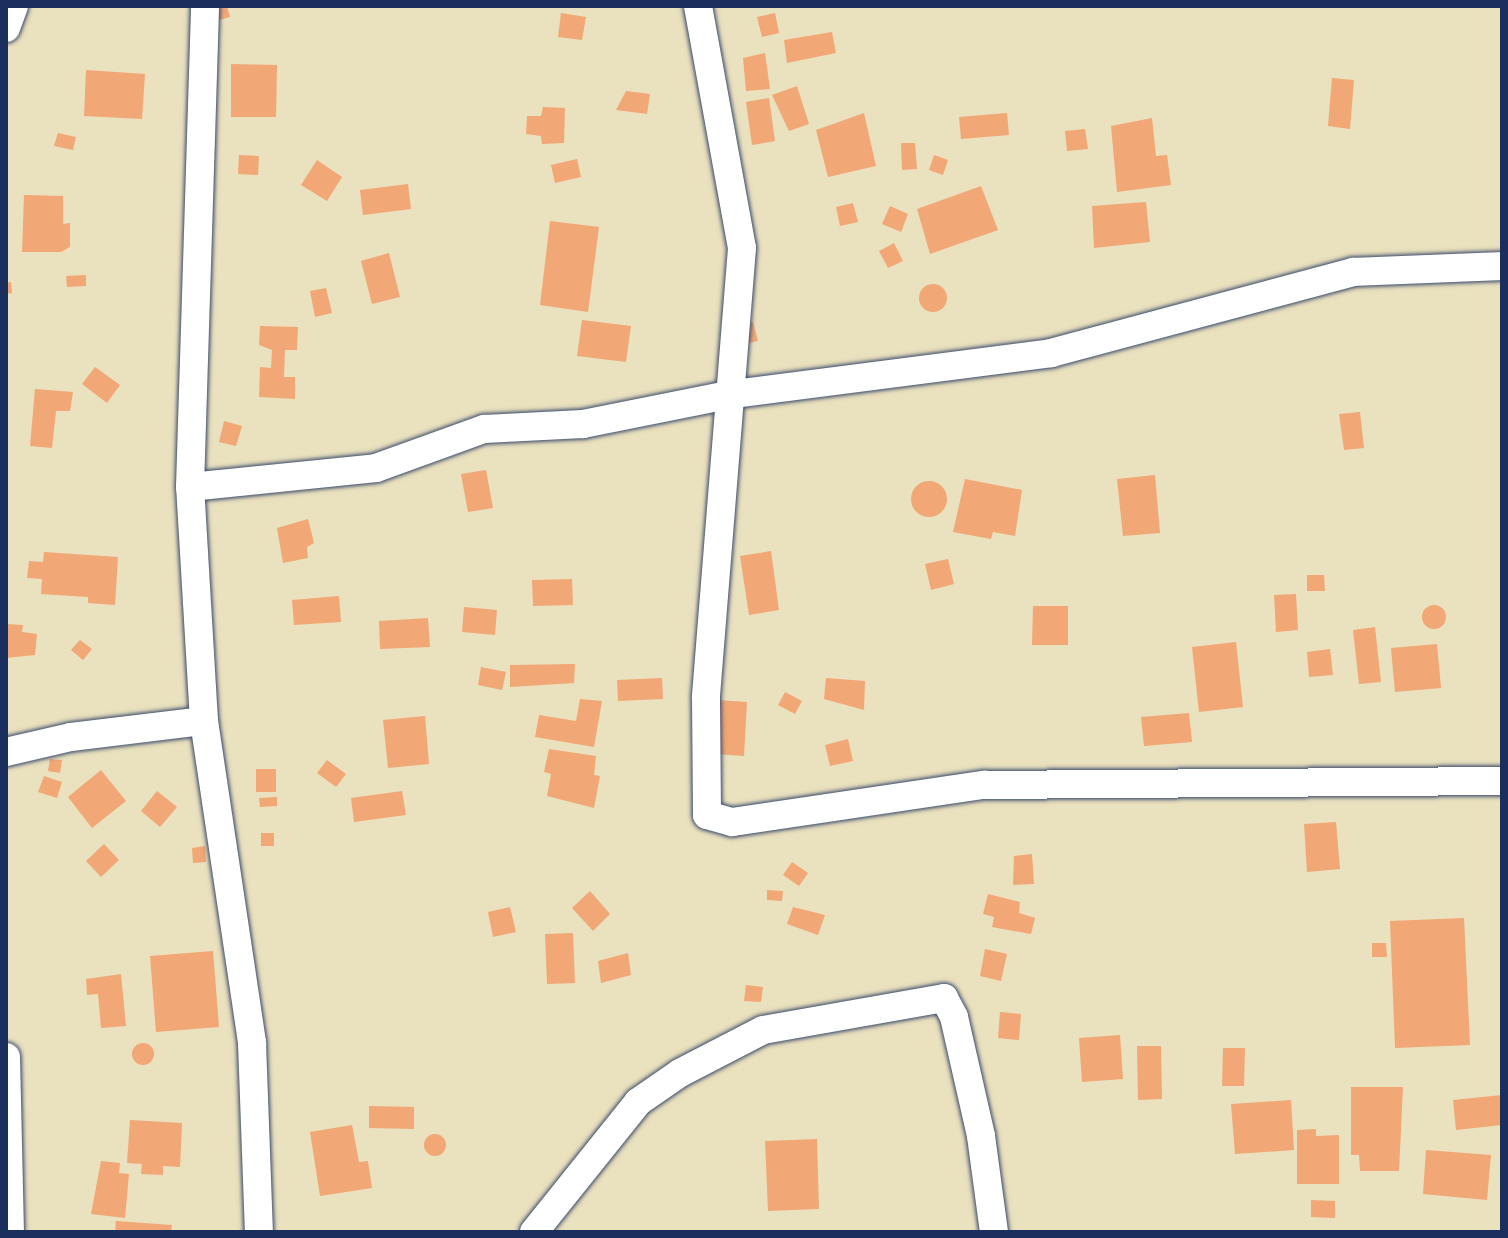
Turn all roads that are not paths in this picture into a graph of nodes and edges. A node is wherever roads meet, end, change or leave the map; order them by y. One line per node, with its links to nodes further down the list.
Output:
1 (14, 6): 4 (street)
2 (205, 6): 7 (street)
3 (698, 6): 6 (street)
4 (6, 28)
5 (1502, 266): 6 (street)
6 (733, 394): 7 (street); 10 (street)
7 (190, 487): 8 (street)
8 (204, 721): 9 (street); 13 (street)
9 (6, 752)
10 (1502, 781)
11 (6, 1057): 12 (street)
12 (10, 1232)
13 (259, 1232)
14 (534, 1232): 15 (street)
15 (994, 1232)

